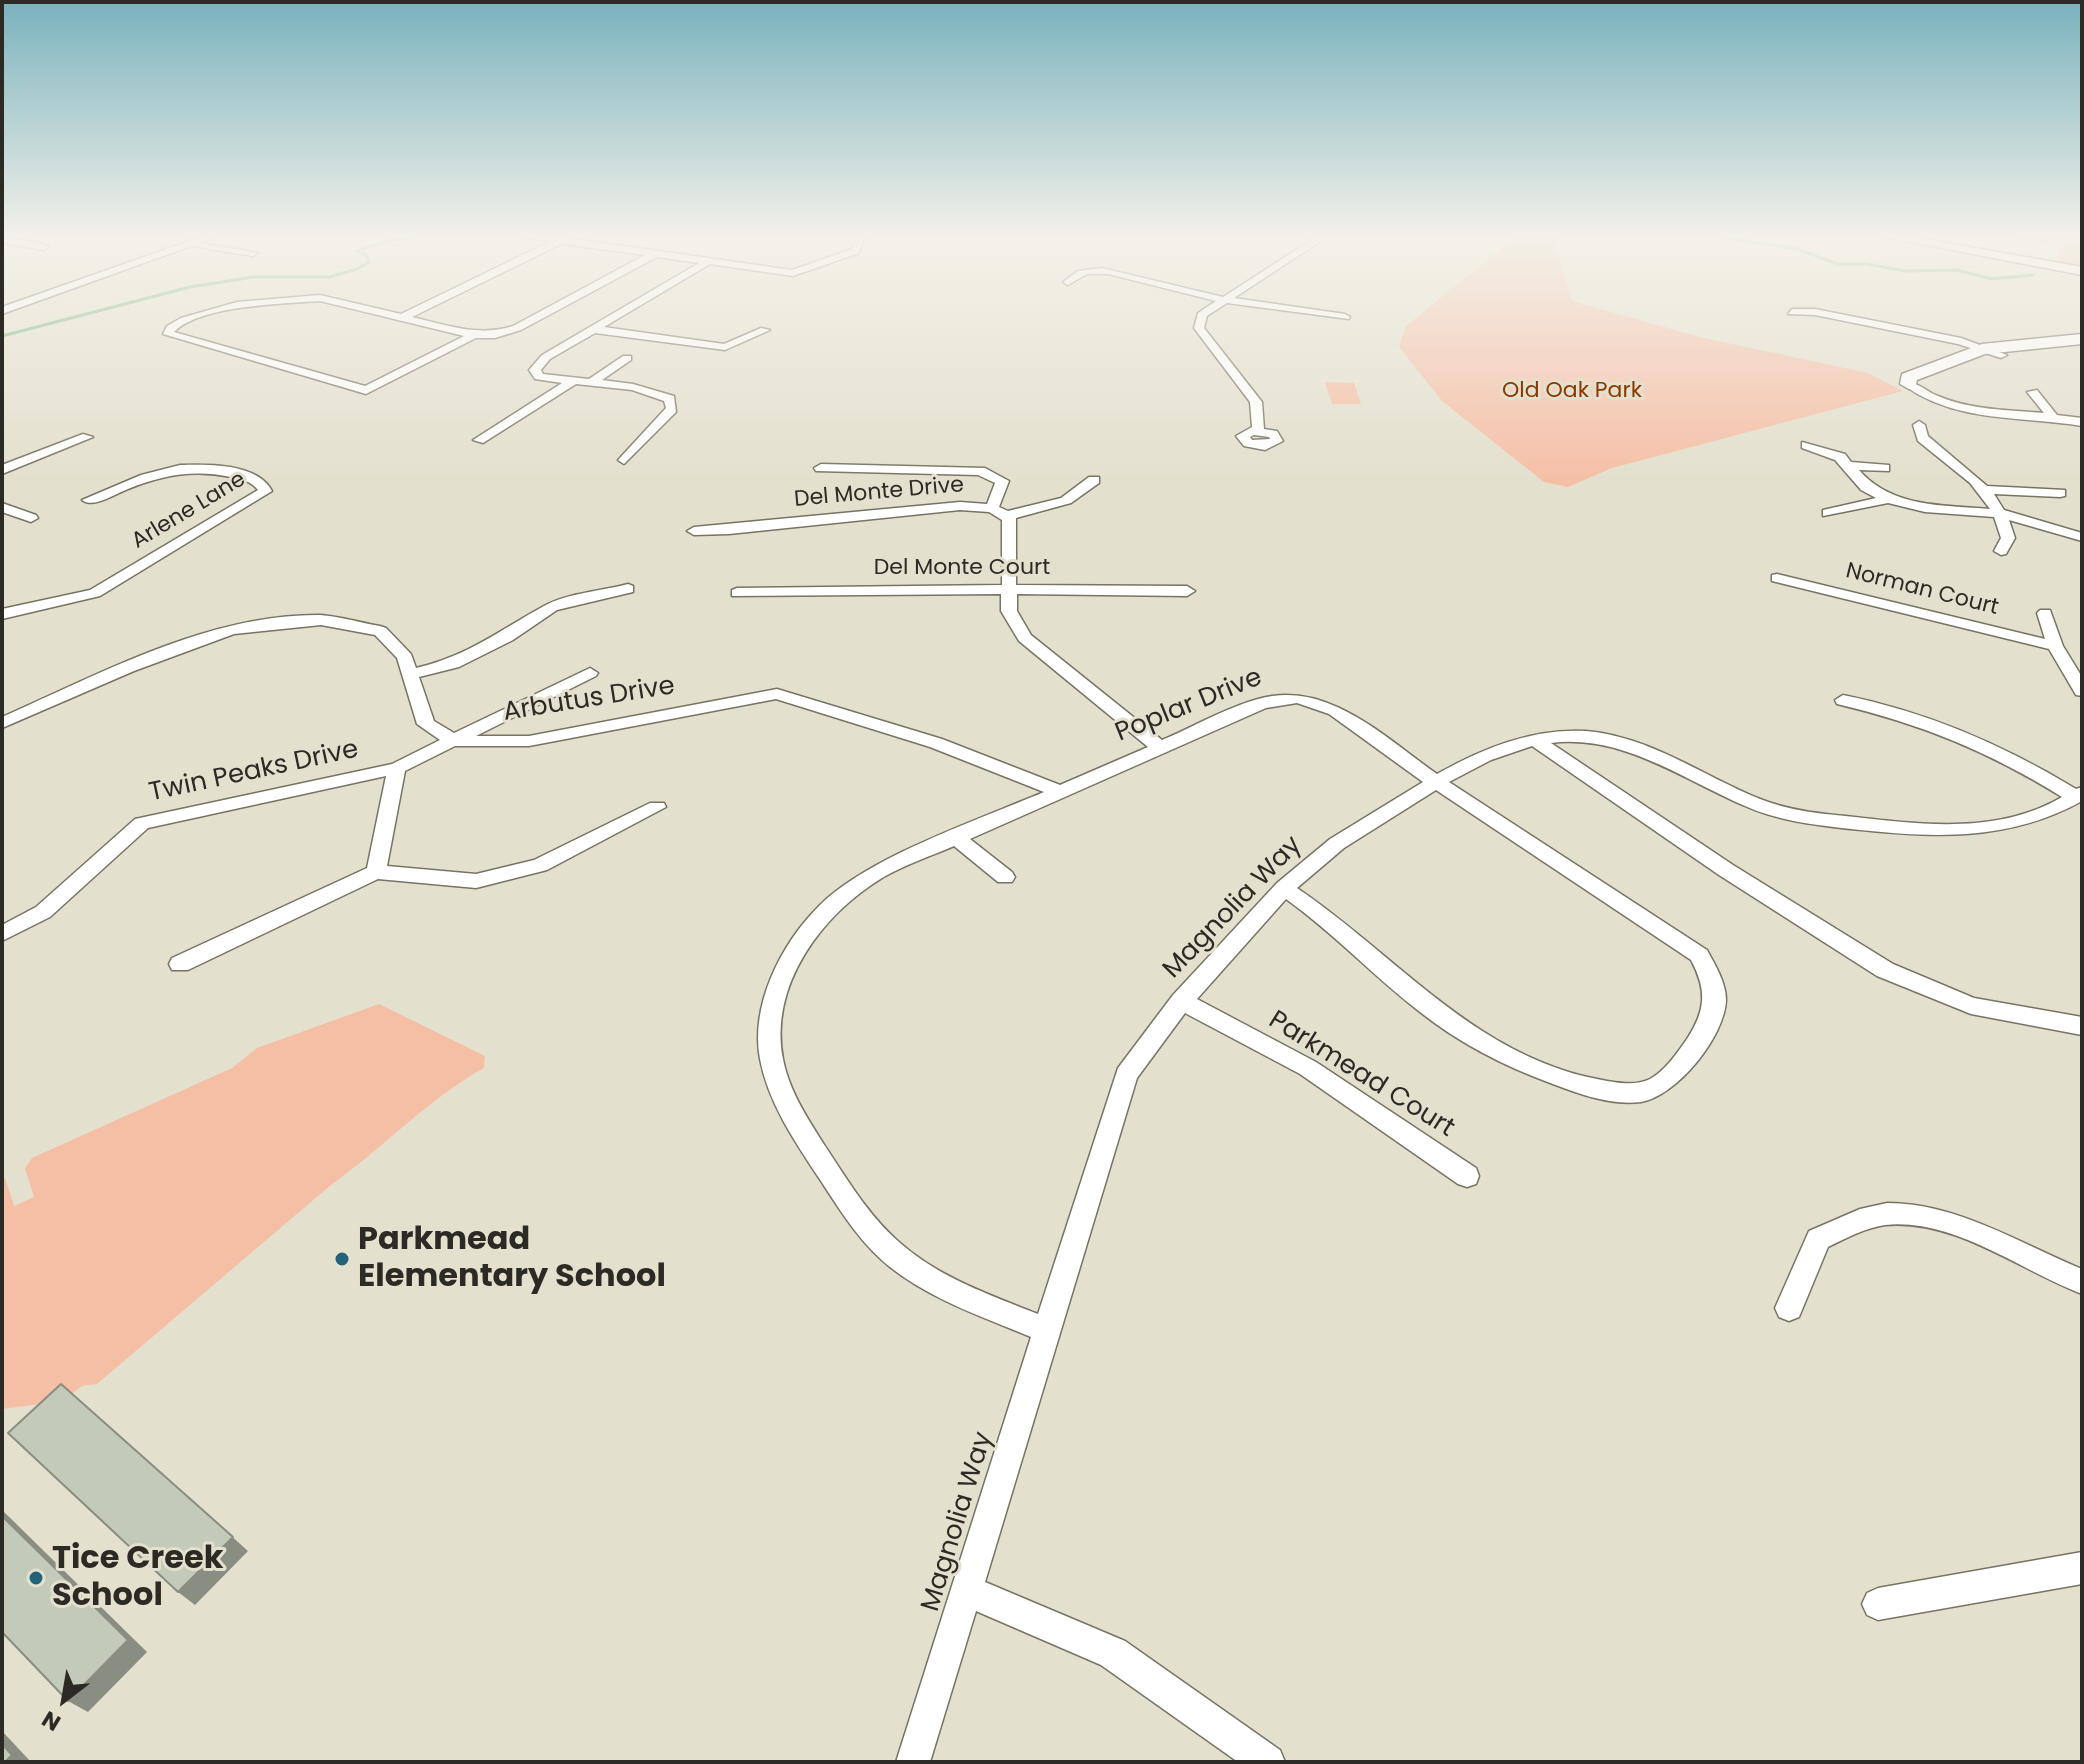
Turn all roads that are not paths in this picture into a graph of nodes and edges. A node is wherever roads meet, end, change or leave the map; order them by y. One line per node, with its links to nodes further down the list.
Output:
1 (194, 317): 10 (street)
2 (404, 317): 10 (street)
3 (537, 317): 10 (street)
4 (613, 317): 8 (street)
5 (1201, 317): 23 (street)
6 (1819, 317): 13 (street)
7 (1842, 317): 13 (street)
8 (593, 329): 9 (street); 16 (street)
9 (765, 330)
10 (474, 335)
11 (2082, 339): 13 (street)
12 (2082, 347): 14 (street)
13 (1982, 349): 14 (street); 18 (street)
14 (2001, 355): 18 (street)
15 (627, 358): 17 (street)
16 (572, 382): 17 (street); 25 (street)
17 (591, 383): 27 (street)
18 (1909, 384): 20 (street)
19 (2033, 392): 20 (street)
20 (2052, 416): 21 (street)
21 (2082, 422)
22 (1919, 425): 33 (street)
23 (1258, 430)
24 (87, 437): 31 (street)
25 (479, 440)
26 (1806, 445): 28 (street)
27 (624, 460)
28 (1850, 466): 30 (street); 35 (street)
29 (821, 468): 38 (street)
30 (1884, 468)
31 (2, 470)
32 (1094, 480): 38 (street, Del Monte Drive)
33 (1986, 490): 34 (street); 40 (street)
34 (2060, 493)
35 (1888, 499): 39 (street); 40 (street)
36 (89, 500): 51 (street, Arlene Lane)
37 (2, 507): 41 (street)
38 (999, 512): 42 (street, Del Monte Drive); 47 (street)
39 (1828, 513)
40 (2003, 514): 43 (street); 44 (street)
41 (31, 518)
42 (694, 531)
43 (2082, 537)
44 (2001, 551)
45 (1777, 578): 52 (street, Norman Court)
46 (628, 589): 54 (street)
47 (1009, 589): 48 (street, Del Monte Court); 49 (street, Del Monte Court); 60 (street)
48 (1187, 591)
49 (737, 593)
50 (2045, 613): 52 (street)
51 (2, 614)
52 (2055, 646): 55 (street)
53 (590, 673): 59 (street, Twin Peaks Drive)
54 (410, 674): 57 (street); 59 (street)
55 (2082, 691)
56 (1843, 700): 64 (street)
57 (2, 723)
58 (1534, 739): 62 (street, Magnolia Way); 64 (street, Magnolia Way); 73 (street)
59 (455, 741): 61 (street, Twin Peaks Drive); 63 (street, Arbutus Drive)
60 (1158, 746): 62 (street, Poplar Drive); 63 (street, Poplar Drive)
61 (397, 768): 67 (street); 70 (street, Twin Peaks Drive)
62 (1437, 781): 69 (street, Magnolia Way); 69 (street, Poplar Drive)
63 (1059, 791): 66 (street, Poplar Drive)
64 (2079, 795)
65 (657, 807): 67 (street)
66 (957, 838): 68 (street); 77 (street, Poplar Drive)
67 (376, 872): 71 (street)
68 (1005, 877)
69 (1284, 888): 72 (street, Magnolia Way)
70 (2, 934)
71 (180, 964)
72 (1181, 1001): 74 (street, Parkmead Court); 77 (street, Magnolia Way)
73 (2082, 1026)
74 (1467, 1176)
75 (2082, 1282): 76 (street)
76 (1789, 1308)
77 (1047, 1331): 79 (street, Magnolia Way)
78 (2082, 1568): 80 (street)
79 (965, 1590): 81 (street, Magnolia Way); 82 (street)
80 (1878, 1604)
81 (913, 1762)
82 (1268, 1762)

